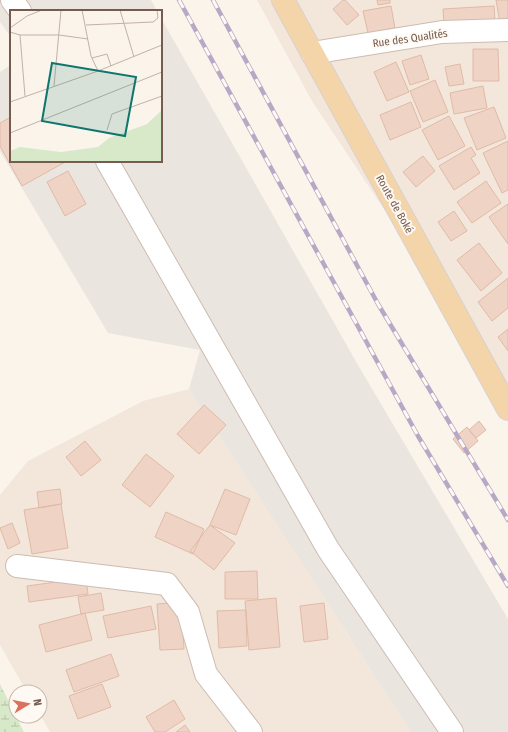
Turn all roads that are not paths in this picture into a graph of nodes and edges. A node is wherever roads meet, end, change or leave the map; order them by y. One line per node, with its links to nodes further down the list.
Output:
1 (12, 0): 3 (street)
2 (283, 0): 5 (main road, Route de Boké)
3 (19, 10)
4 (508, 30): 5 (street, Rue des Qualités)
5 (312, 52): 7 (main road, Route de Boké)
6 (109, 162): 10 (street)
7 (506, 403)
8 (17, 566): 9 (street)
9 (251, 732)
10 (452, 732)

